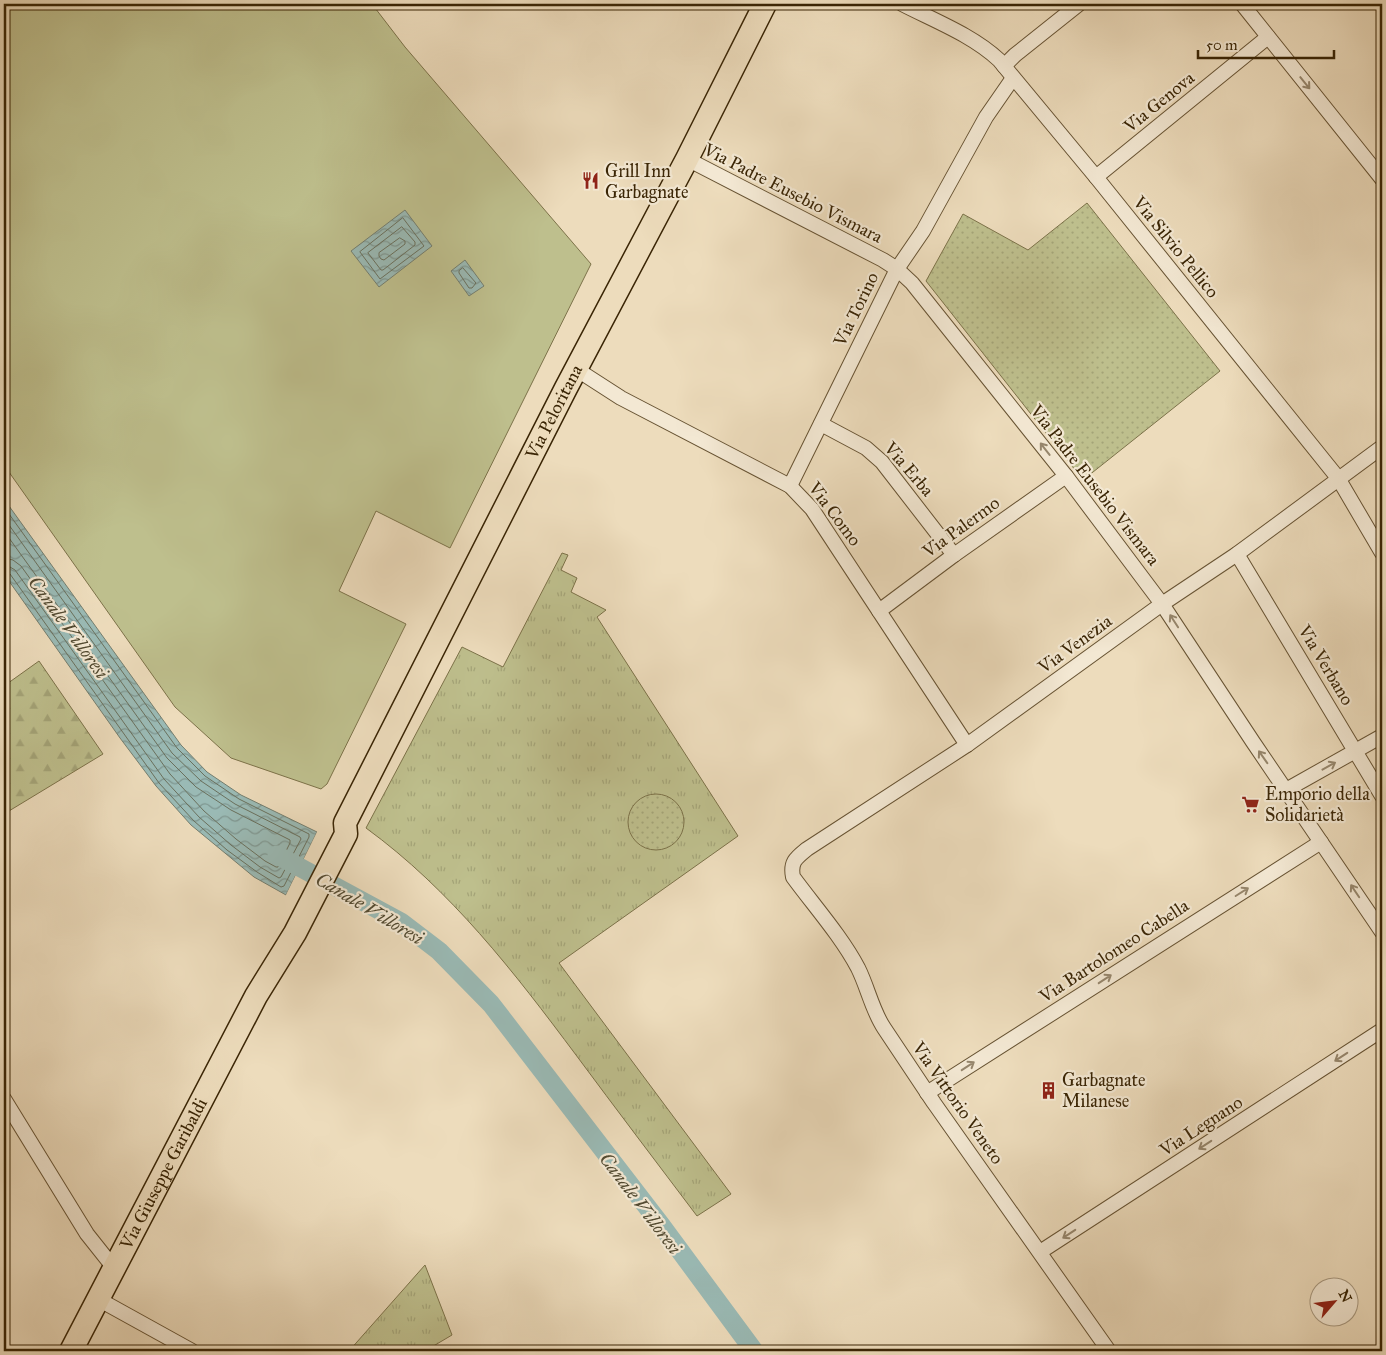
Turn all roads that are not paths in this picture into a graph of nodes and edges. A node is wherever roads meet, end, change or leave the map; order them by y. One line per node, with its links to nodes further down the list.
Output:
1 (765, 4): 8 (main road, Via Peloritana)
2 (902, 4): 6 (street, Via Silvio Pellico)
3 (1079, 4): 6 (street)
4 (1242, 4): 5 (street)
5 (1268, 37): 9 (street, Via Genova); 10 (street, one-way to 10)
6 (1004, 66): 7 (street, Via Silvio Pellico)
7 (1014, 78): 9 (street, Via Silvio Pellico); 11 (street, Via Torino)
8 (687, 159): 11 (street, Via Padre Eusebio Vismara); 12 (main road, Via Peloritana)
9 (1096, 177): 16 (street, Via Silvio Pellico)
10 (1382, 179)
11 (897, 269): 13 (street, Via Torino); 15 (street, Via Padre Eusebio Vismara, one-way to 11)
12 (576, 369): 17 (street, Via Como); 30 (main road, Via Peloritana)
13 (822, 424): 17 (street, Via Torino); 20 (street, Via Erba)
14 (1382, 447): 16 (street, Via Venezia)
15 (1066, 476): 20 (street, Via Palermo); 21 (street, Via Padre Eusebio Vismara)
16 (1338, 478): 18 (street, Via Silvio Pellico); 19 (street, Via Venezia)
17 (790, 486): 22 (street, Via Como)
18 (1382, 553)
19 (1237, 554): 21 (street, Via Venezia); 25 (street, Via Verbano)
20 (954, 555): 22 (street, Via Palermo)
21 (1162, 604): 24 (street, Via Venezia); 26 (street, Via Padre Eusebio Vismara, one-way to 21)
22 (879, 611): 24 (street, Via Como)
23 (1382, 736): 25 (street)
24 (967, 745): 29 (street, Via Venezia)
25 (1356, 751): 26 (street, one-way to 25); 27 (street, Via Verbano)
26 (1286, 790): 28 (street, Via Padre Eusebio Vismara)
27 (1382, 796)
28 (1320, 842): 31 (street, Via Padre Eusebio Vismara, one-way to 28); 33 (street, Via Bartolomeo Cabella, one-way to 28)
29 (792, 869): 33 (street, Via Vittorio Veneto)
30 (299, 912): 36 (main road, Via Giuseppe Garibaldi)
31 (1382, 932)
32 (1382, 1030): 35 (street, Via Legnano, one-way to 35)
33 (927, 1092): 35 (street, Via Vittorio Veneto)
34 (4, 1099): 36 (street)
35 (1040, 1252): 40 (street, Via Vittorio Veneto)
36 (114, 1268): 37 (main road, Via Giuseppe Garibaldi)
37 (98, 1298): 38 (main road, Via Giuseppe Garibaldi); 39 (street)
38 (71, 1351)
39 (192, 1351)
40 (1109, 1351)

